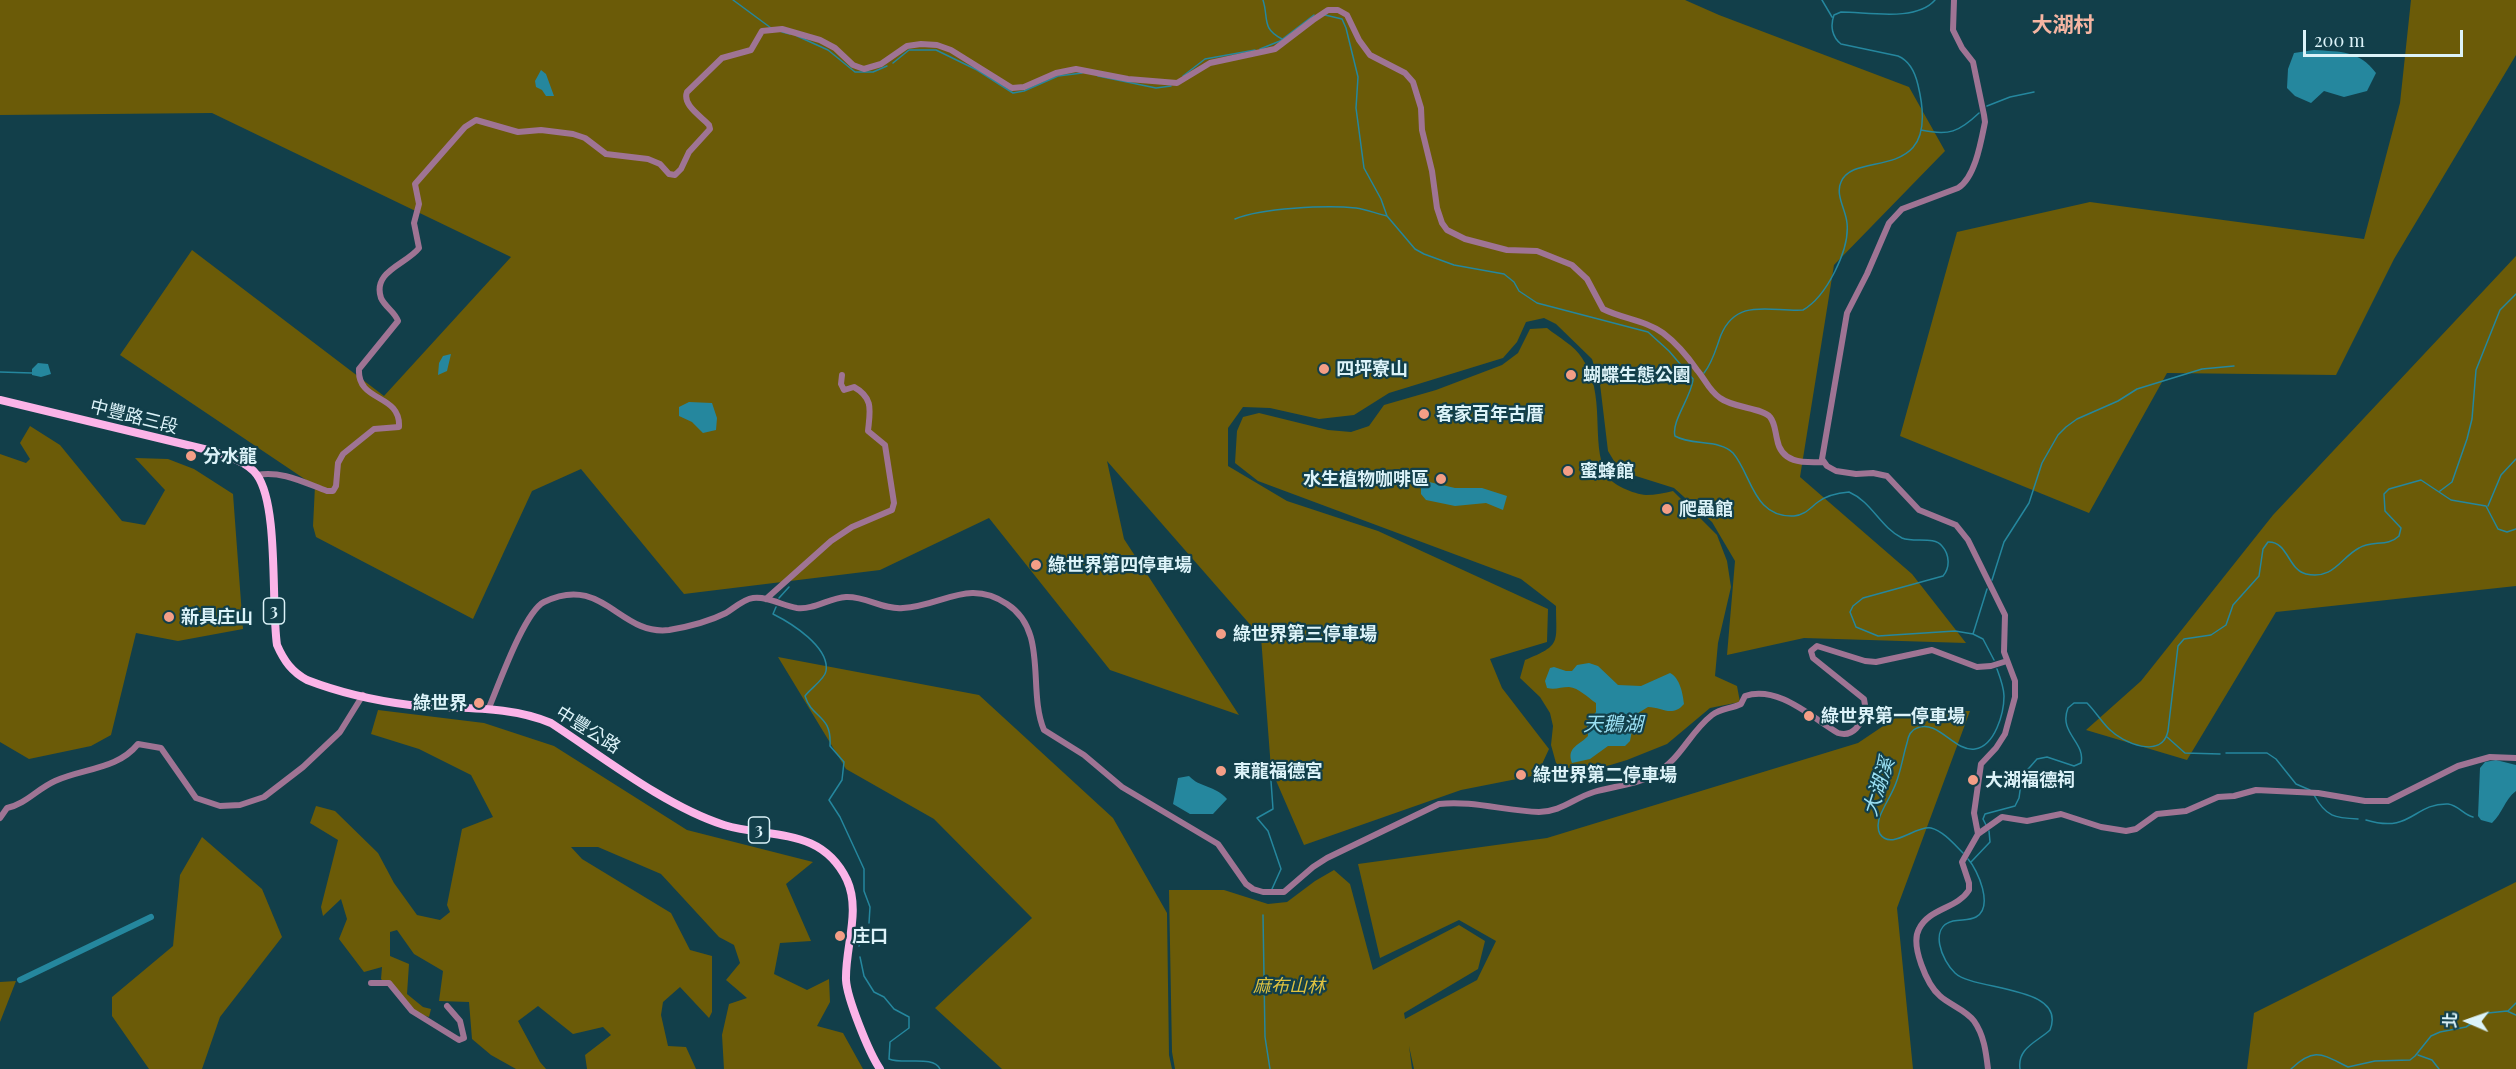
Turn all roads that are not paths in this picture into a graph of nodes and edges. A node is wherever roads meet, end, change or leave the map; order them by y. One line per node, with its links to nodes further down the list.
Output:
1 (1953, 0): 4 (street)
2 (842, 375): 6 (street)
3 (0, 400): 5 (main road, 中豐路三段)
4 (1823, 462): 5 (street); 7 (street)
5 (257, 474): 8 (main road, 中豐公路 / 3)
6 (766, 599): 7 (street); 9 (street)
7 (2007, 662): 12 (street)
8 (363, 695): 9 (main road, 中豐公路 / 3); 11 (street)
9 (488, 710): 15 (main road, 中豐公路 / 3)
10 (2516, 758): 12 (street)
11 (0, 818)
12 (1978, 834): 16 (street)
13 (371, 983): 14 (street)
14 (447, 1006)
15 (880, 1069)
16 (1988, 1069)

